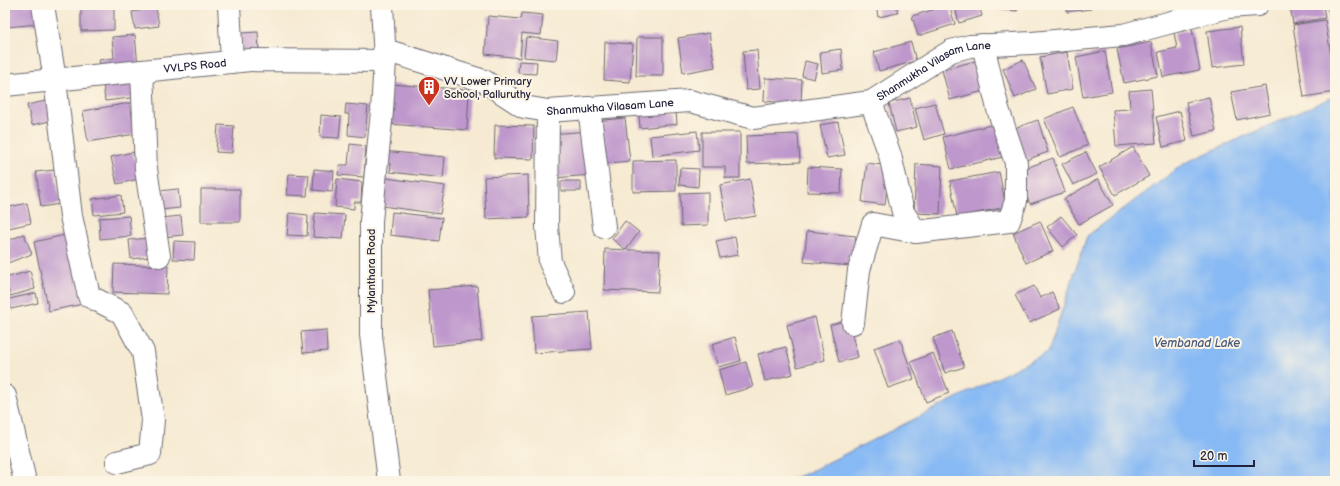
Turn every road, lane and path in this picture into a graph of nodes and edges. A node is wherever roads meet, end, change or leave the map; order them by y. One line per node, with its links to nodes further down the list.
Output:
1 (43, 5): 10 (street)
2 (229, 5): 8 (street)
3 (382, 5): 7 (street, Mylanthara Road)
4 (1257, 5): 5 (street, Shanmukha Vilasam Lane)
5 (1184, 12): 6 (street, Shanmukha Vilasam Lane)
6 (983, 45): 12 (street, Shanmukha Vilasam Lane); 16 (street)
7 (385, 56): 8 (street, VVLPS Road); 14 (street, Shanmukha Vilasam Lane); 23 (street, Mylanthara Road)
8 (232, 62): 9 (street, VVLPS Road)
9 (142, 71): 10 (street, VVLPS Road); 17 (street)
10 (55, 80): 11 (street, VVLPS Road); 21 (street)
11 (5, 85)
12 (870, 102): 13 (street, Shanmukha Vilasam Lane); 16 (street)
13 (589, 108): 14 (street, Shanmukha Vilasam Lane); 15 (street)
14 (548, 111): 18 (street)
15 (604, 227)
16 (916, 232): 19 (street)
17 (159, 256)
18 (564, 292)
19 (853, 323)
20 (5, 396): 22 (street)
21 (117, 462)
22 (25, 481)
23 (389, 481)

